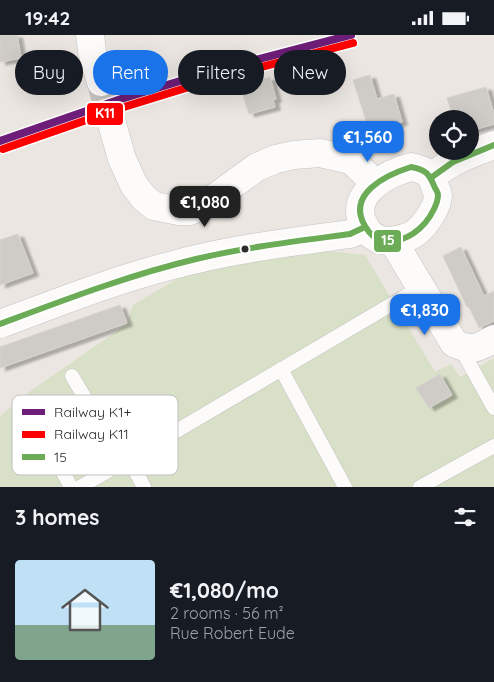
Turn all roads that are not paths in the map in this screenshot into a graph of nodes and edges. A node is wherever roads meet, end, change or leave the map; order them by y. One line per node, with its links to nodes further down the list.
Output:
1 (90, 35): 2 (street)
2 (93, 54)
3 (111, 120): 6 (street)
4 (494, 145): 5 (street)
5 (432, 177): 6 (street); 8 (street)
6 (375, 183): 7 (street)
7 (365, 227): 8 (street); 10 (street)
8 (393, 241): 9 (street)
9 (420, 287): 12 (street); 13 (lane)
10 (0, 324)
11 (494, 339): 12 (street)
12 (459, 346): 16 (lane)
13 (281, 369): 17 (lane); 25 (lane)
14 (72, 375): 15 (lane)
15 (85, 395)
16 (494, 408)
17 (178, 430)
18 (494, 446): 26 (lane)
19 (64, 475): 22 (lane)
20 (101, 475): 23 (lane)
21 (136, 475): 24 (lane)
22 (71, 487)
23 (80, 487)
24 (144, 487)
25 (345, 487)
26 (420, 487)

